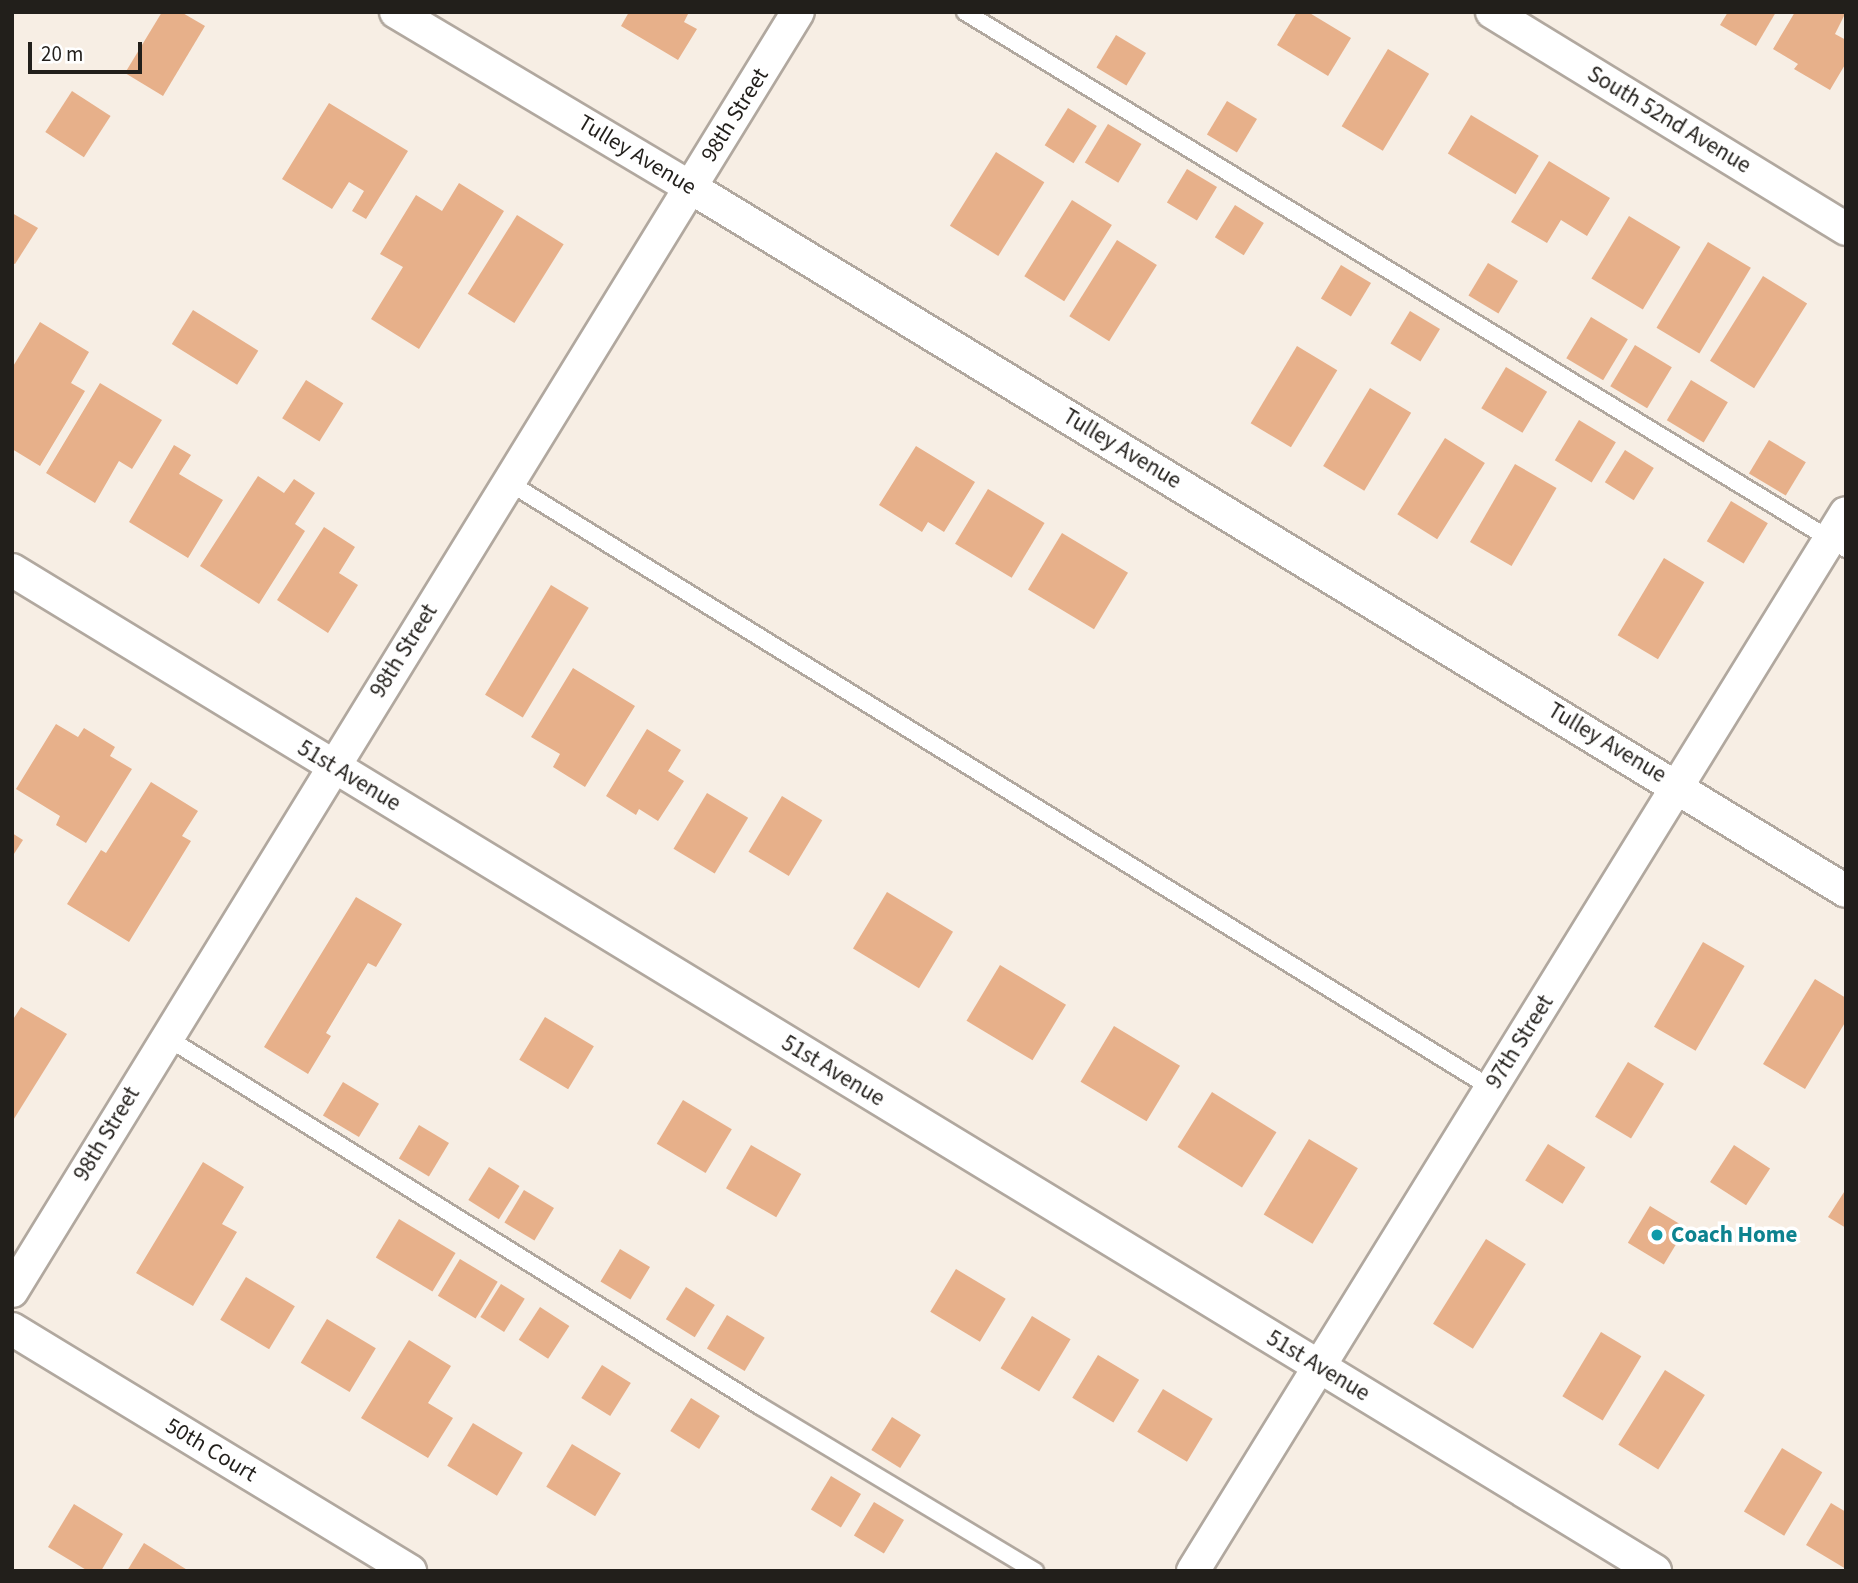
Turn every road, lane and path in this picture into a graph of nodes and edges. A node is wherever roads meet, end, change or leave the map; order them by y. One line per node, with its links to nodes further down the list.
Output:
1 (396, 12): 5 (street, Tulley Avenue)
2 (798, 12): 5 (street, 98th Street)
3 (965, 12): 8 (lane)
4 (1492, 12): 6 (street, South 52nd Avenue)
5 (690, 187): 7 (street, 98th Street); 11 (street, Tulley Avenue)
6 (1846, 229)
7 (508, 482): 10 (street, 98th Street); 14 (lane)
8 (1840, 534): 11 (street, 97th Street)
9 (12, 570): 10 (street, 51st Avenue)
10 (333, 766): 13 (street, 98th Street); 17 (street, 51st Avenue)
11 (1677, 786): 12 (street, Tulley Avenue); 14 (street, 97th Street)
12 (1846, 891)
13 (166, 1037): 15 (street, 98th Street); 19 (lane)
14 (1491, 1088): 17 (street, 97th Street)
15 (12, 1291)
16 (12, 1329): 18 (street, 50th Court)
17 (1319, 1367): 20 (street, 97th Street); 21 (street, 51st Avenue)
18 (410, 1571)
19 (1035, 1571)
20 (1194, 1571)
21 (1655, 1571)

